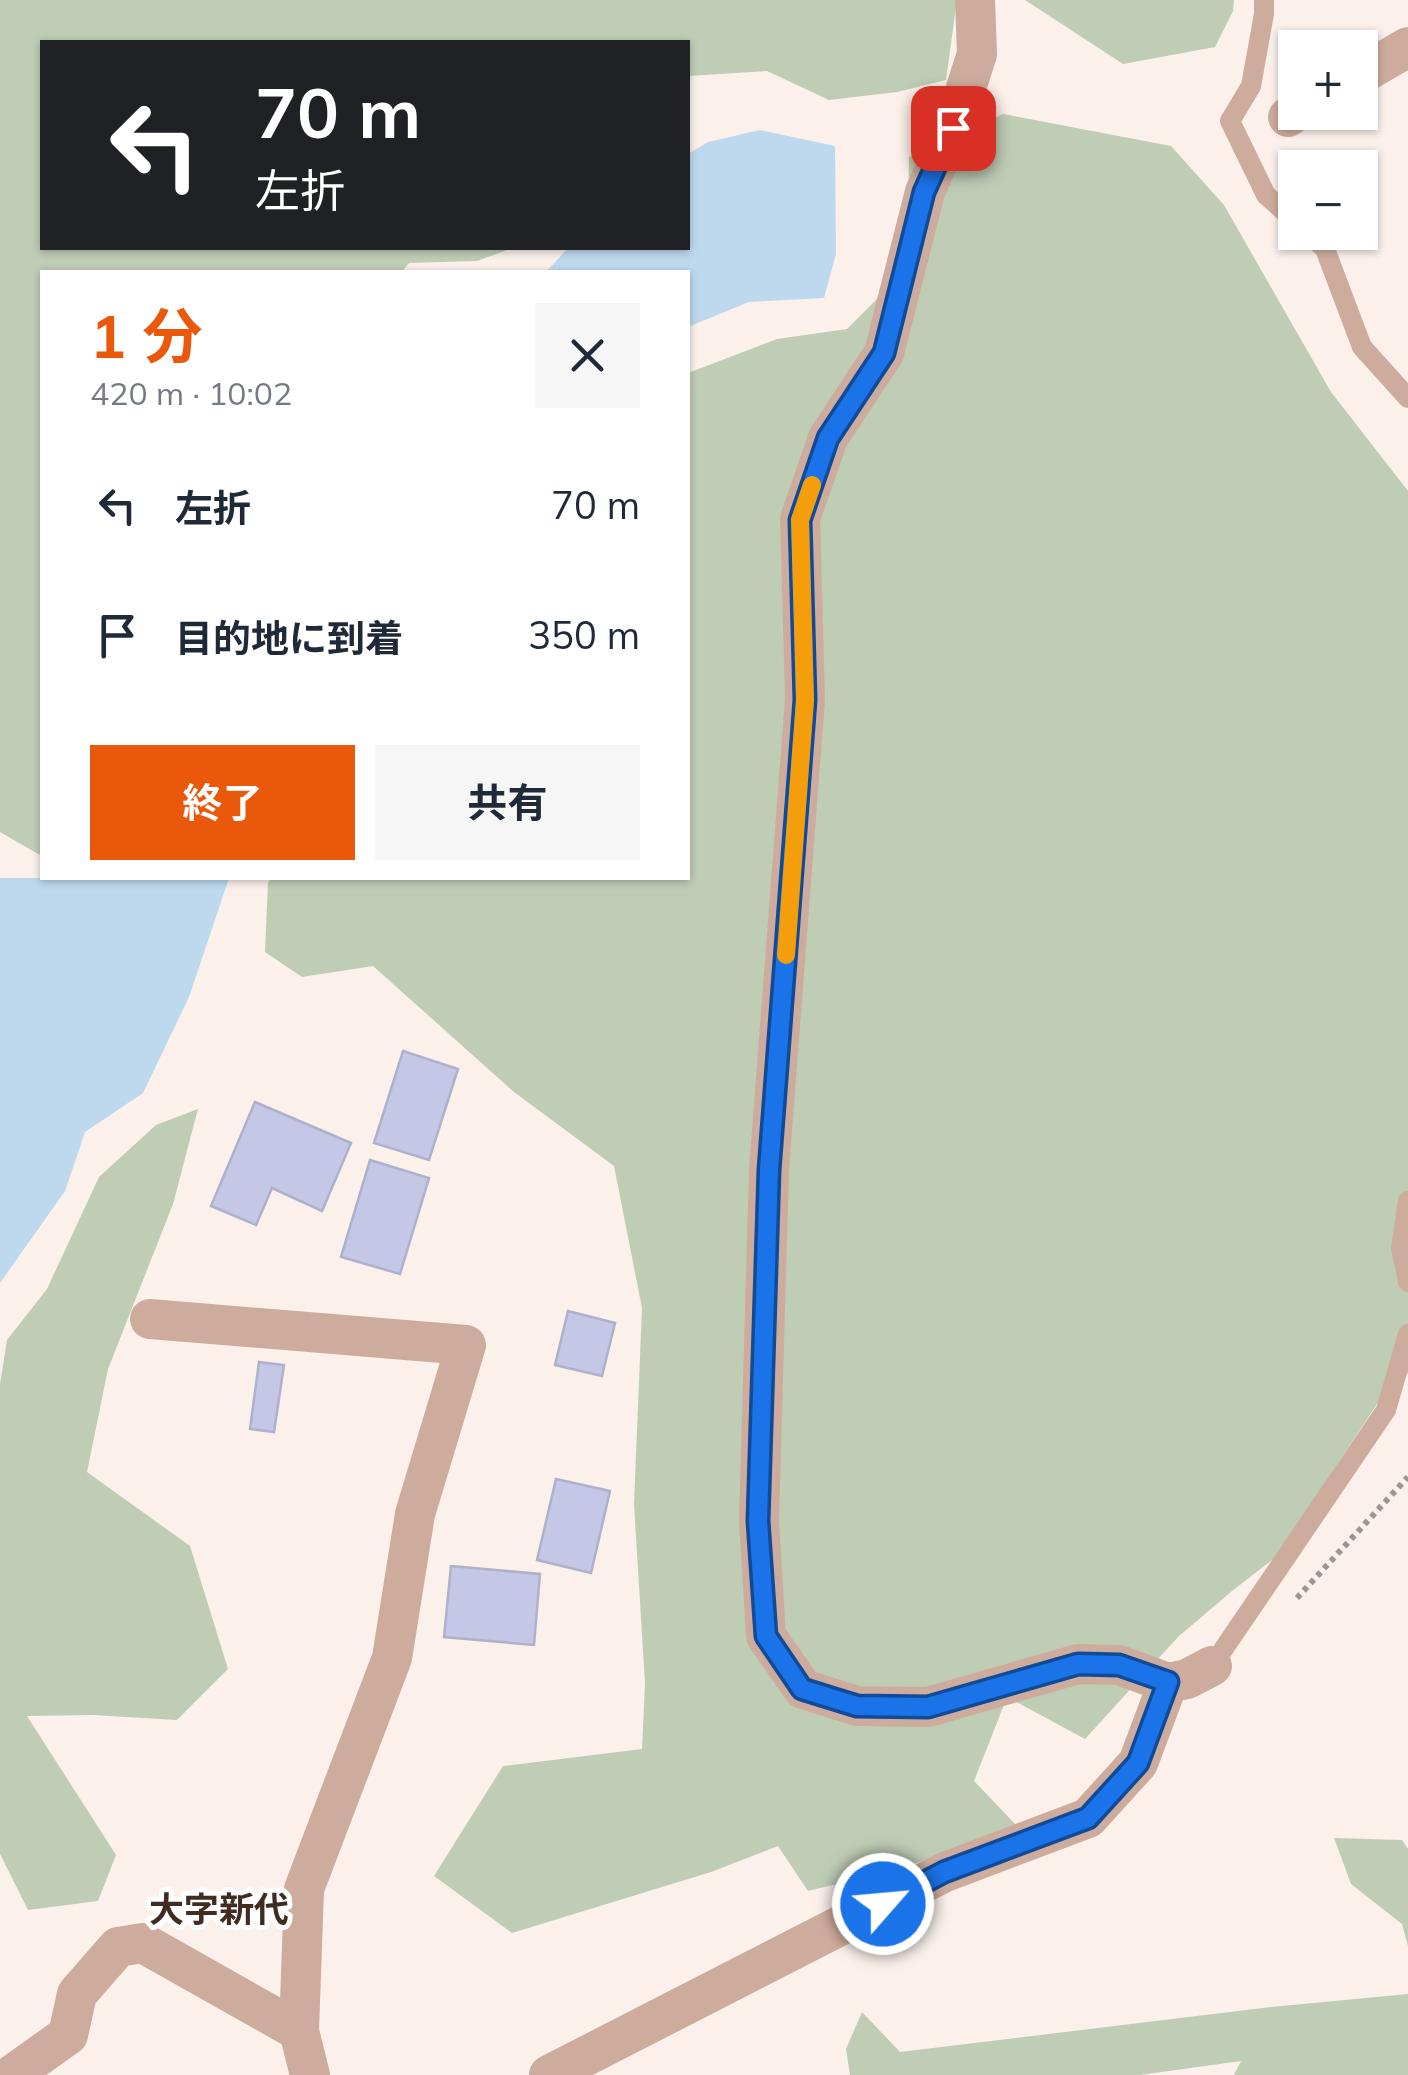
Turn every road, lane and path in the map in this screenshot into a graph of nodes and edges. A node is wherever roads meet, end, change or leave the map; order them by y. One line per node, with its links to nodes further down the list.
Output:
1 (975, 0): 15 (street)
2 (1264, 0): 5 (lane)
3 (1408, 48): 4 (street)
4 (1378, 65)
5 (1278, 206)
6 (1326, 250): 7 (lane)
7 (1408, 398)
8 (1408, 1201): 9 (lane)
9 (1408, 1282)
10 (150, 1319): 16 (street)
11 (1408, 1334): 14 (lane)
12 (1408, 1477): 13 (path)
13 (1296, 1598)
14 (1212, 1666): 15 (street)
15 (1168, 1682): 19 (street)
16 (299, 2030): 17 (street); 18 (street)
17 (12, 2075)
18 (310, 2075)
19 (549, 2075)

